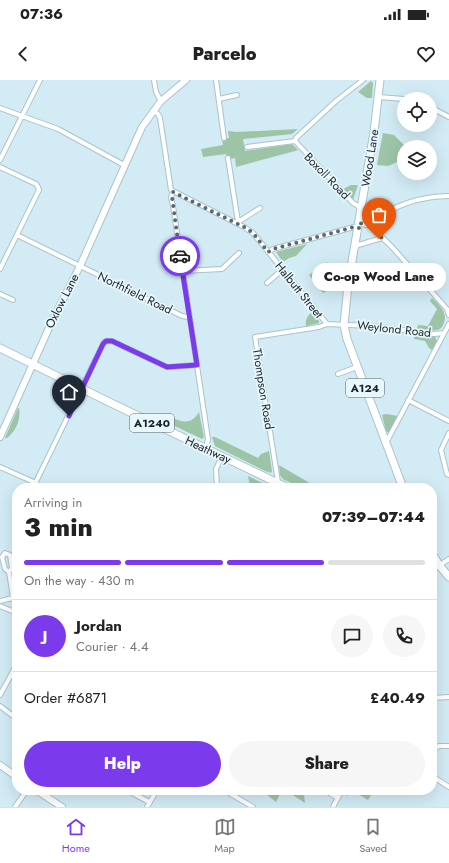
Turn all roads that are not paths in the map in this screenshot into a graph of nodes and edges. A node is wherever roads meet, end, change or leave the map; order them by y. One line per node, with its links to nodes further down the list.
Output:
1 (40, 80): 15 (street)
2 (154, 80): 11 (street)
3 (186, 80): 11 (street, Oxlow Lane)
4 (216, 80): 9 (street)
5 (363, 80): 18 (street)
6 (380, 80): 8 (main road, Wood Lane / A124)
7 (237, 95): 9 (street)
8 (379, 97): 10 (street); 26 (main road, Wood Lane / A124)
9 (219, 98): 17 (street)
10 (397, 98)
11 (161, 101): 13 (street, Oxlow Lane)
12 (0, 108): 15 (street)
13 (153, 110): 22 (street, Oxlow Lane); 24 (street)
14 (437, 111): 16 (street)
15 (22, 116): 21 (street); 22 (street)
16 (449, 117)
17 (224, 138)
18 (294, 141): 19 (street); 26 (street, Boxoll Road)
19 (247, 146)
20 (228, 158): 28 (street)
21 (0, 160)
22 (124, 165): 36 (street, Oxlow Lane)
23 (0, 167): 31 (street)
24 (173, 192): 28 (street, Halbutt Street); 39 (street)
25 (449, 196): 29 (street)
26 (362, 206): 30 (main road, Wood Lane / A124)
27 (260, 208): 28 (street)
28 (238, 223): 34 (street, Halbutt Street)
29 (370, 223): 30 (street); 32 (street)
30 (359, 225): 33 (main road, Wood Lane / A124); 34 (street)
31 (17, 235): 36 (street, Northfield Road); 37 (street)
32 (382, 238): 33 (street); 43 (street)
33 (355, 246): 46 (main road, Wood Lane / A124)
34 (268, 252): 38 (street, Halbutt Street)
35 (239, 253): 39 (street)
36 (80, 266): 44 (street, Northfield Road); 50 (street, Oxlow Lane)
37 (0, 269)
38 (282, 270): 40 (street); 45 (street, Halbutt Street)
39 (183, 271): 44 (street)
40 (267, 282)
41 (0, 294): 42 (street)
42 (13, 300)
43 (449, 315)
44 (189, 317): 51 (street)
45 (327, 324): 46 (street, Thompson Road); 67 (street, Thompson Road)
46 (344, 325): 48 (street, Weylond Road); 52 (main road, Wood Lane / A124)
47 (449, 325): 48 (street)
48 (444, 333): 55 (street)
49 (0, 348): 50 (main road, Heathway / A1240)
50 (32, 364): 54 (main road, Heathway / A1240); 58 (street, Oxlow Lane)
51 (197, 365): 54 (street); 60 (street)
52 (357, 367): 53 (street); 59 (main road, Wood Lane / A124)
53 (338, 374)
54 (82, 389): 60 (main road, Heathway / A1240); 64 (street)
55 (408, 400): 56 (street); 59 (street)
56 (449, 421)
57 (449, 433): 63 (street)
58 (0, 437)
59 (385, 443): 68 (main road, Wood Lane / A124)
60 (206, 448): 61 (main road, Heathway / A1240)
61 (222, 456): 65 (street); 66 (main road, Heathway / A1240)
62 (0, 467): 64 (street)
63 (449, 475)
64 (36, 483)
65 (217, 483)
66 (272, 483)
67 (278, 483)
68 (401, 483)
69 (449, 559): 71 (street)
70 (437, 562): 71 (main road)
71 (439, 565): 73 (main road)
72 (9, 572): 74 (street)
73 (449, 577)
74 (12, 585)
75 (12, 599): 76 (street)
76 (0, 601)
77 (0, 606): 78 (street)
78 (12, 610)
79 (12, 673): 80 (street)
80 (0, 695)
81 (449, 697): 82 (street)
82 (437, 698)
83 (0, 706): 84 (street)
84 (12, 715)
85 (449, 746): 86 (street)
86 (437, 747)
87 (0, 765): 88 (street)
88 (12, 773)
89 (437, 779): 90 (street)
90 (449, 787)
91 (23, 795): 100 (street)
92 (44, 795): 101 (street)
93 (137, 795): 99 (street)
94 (154, 795): 99 (street)
95 (233, 795): 103 (street)
96 (333, 795): 98 (street)
97 (340, 795): 98 (street)
98 (338, 798): 104 (street)
99 (149, 802): 102 (street)
100 (15, 807)
101 (62, 807)
102 (146, 807)
103 (253, 807)
104 (333, 807)

